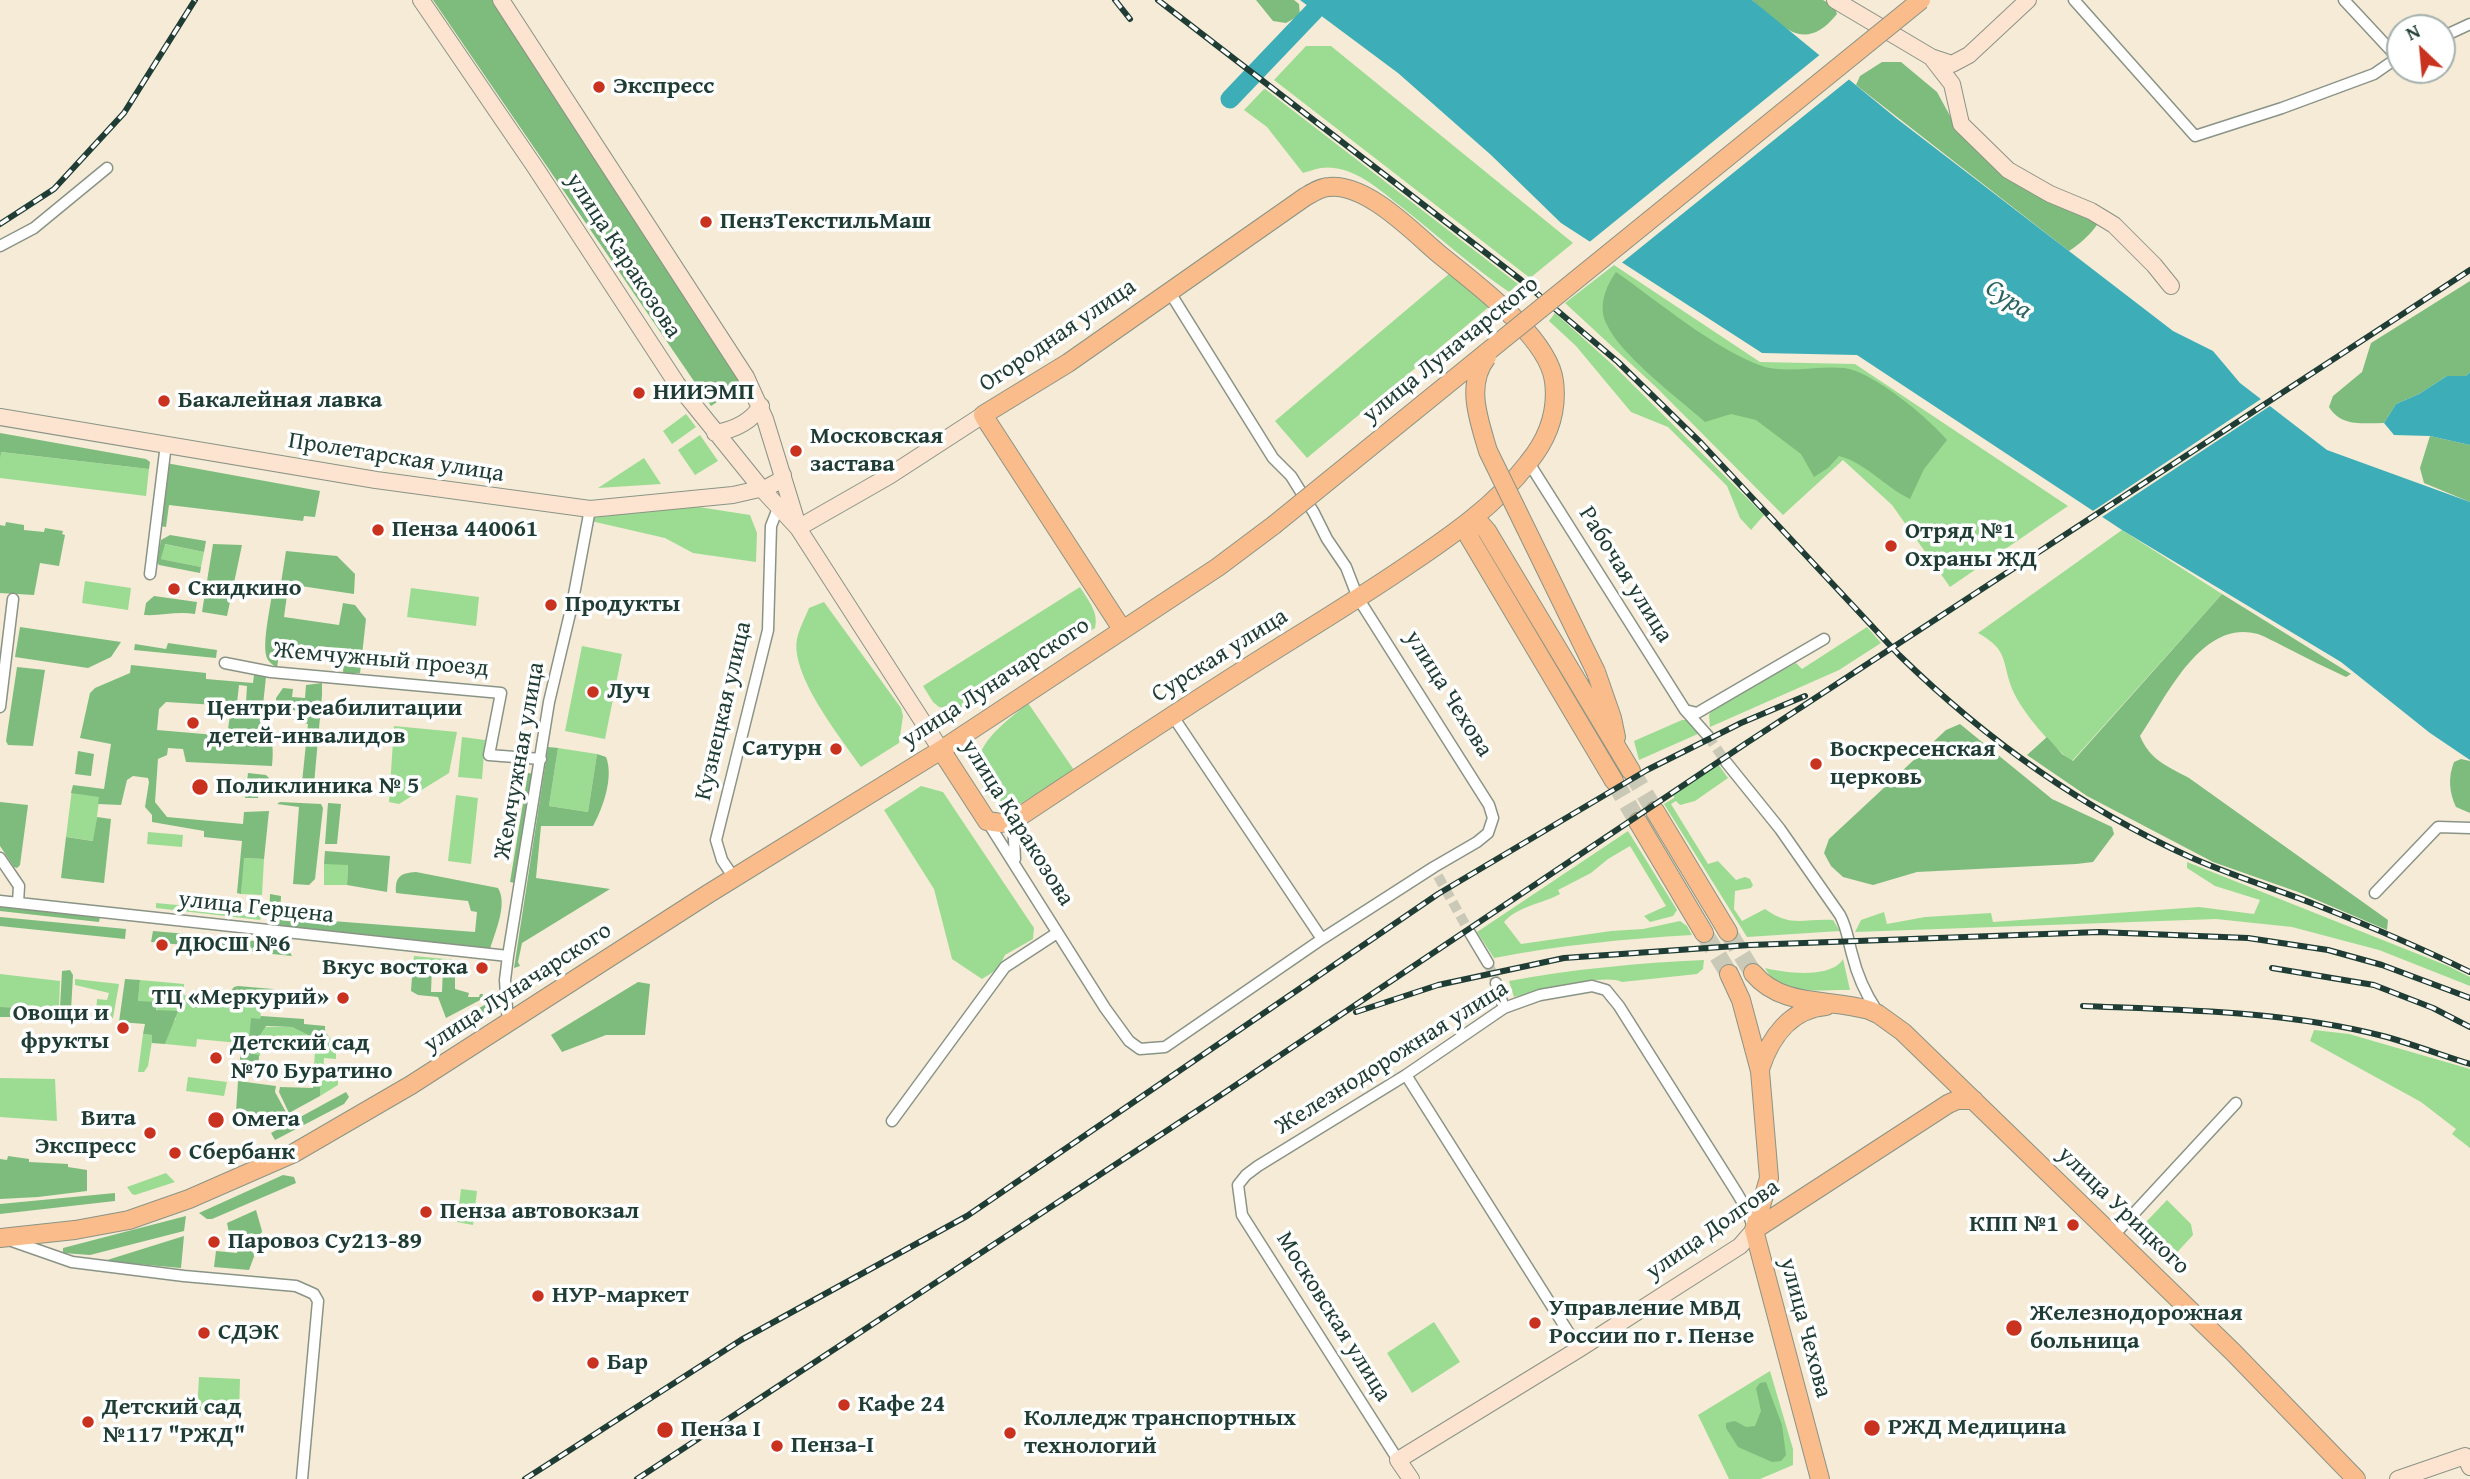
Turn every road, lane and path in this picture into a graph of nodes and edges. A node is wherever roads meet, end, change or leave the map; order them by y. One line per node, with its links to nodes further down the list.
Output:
1 (421, 0): 20 (main road, улица Каракозова)
2 (501, 0): 17 (main road, улица Каракозова)
3 (1835, 0): 9 (main road)
4 (1921, 0): 16 (main road, улица Луначарского, bridge)
5 (2028, 0): 9 (main road)
6 (2074, 0): 10 (street)
7 (2345, 0): 8 (street)
8 (2386, 43)
9 (1931, 57): 14 (main road)
10 (2386, 65)
11 (107, 168): 13 (street)
12 (1343, 187): 15 (main road, Огородная улица); 22 (main road, Сурская улица)
13 (0, 246)
14 (2171, 286)
15 (1169, 291): 18 (main road, Огородная улица); 34 (street, улица Чехова)
16 (1496, 345): 36 (main road, улица Луначарского, bridge); 44 (main road, bridge)
17 (761, 406): 20 (main road); 23 (main road, улица Каракозова)
18 (983, 415): 29 (main road, Огородная улица); 36 (main road)
19 (0, 417): 21 (main road, Пролетарская улица)
20 (715, 433): 24 (main road, улица Каракозова)
21 (166, 444): 27 (main road, Пролетарская улица); 33 (street)
22 (1529, 463): 25 (main road, Сурская улица); 40 (street, Рабочая улица)
23 (783, 475): 24 (main road, Пролетарская улица); 29 (main road, улица Каракозова)
24 (761, 488): 26 (main road, улица Каракозова); 27 (main road, Пролетарская улица)
25 (1487, 505): 28 (main road, Сурская улица); 30 (main road)
26 (778, 508): 29 (main road, улица Каракозова); 56 (street, Кузнецкая улица)
27 (590, 509): 45 (street, Жемчужная улица)
28 (1469, 522): 30 (main road); 31 (main road, Сурская улица); 32 (main road)
29 (798, 528): 43 (main road, улица Каракозова)
30 (1487, 531): 44 (main road)
31 (1439, 544): 32 (main road); 34 (main road, Сурская улица)
32 (1480, 556): 48 (main road)
33 (150, 574)
34 (1358, 598): 41 (main road, Сурская улица); 64 (street, улица Чехова)
35 (13, 599): 39 (street)
36 (1122, 629): 43 (main road, улица Луначарского)
37 (1824, 639): 40 (street)
38 (225, 663): 45 (street, Жемчужный проезд)
39 (0, 707)
40 (1685, 710): 42 (street, Рабочая улица)
41 (1172, 715): 51 (main road, Сурская улица); 64 (street)
42 (1708, 736)
43 (941, 750): 50 (main road, улица Каракозова); 56 (main road, улица Луначарского)
44 (1619, 751): 47 (main road)
45 (541, 759): 65 (street, Жемчужная улица)
46 (1726, 762): 73 (street)
47 (1631, 771)
48 (1614, 781)
49 (1655, 811): 60 (main road)
50 (987, 821): 51 (main road); 55 (street, улица Каракозова)
51 (1013, 821): 55 (street)
52 (1638, 822): 63 (main road)
53 (2470, 828): 57 (street)
54 (0, 858): 59 (street)
55 (1016, 865): 61 (street, улица Каракозова)
56 (734, 878): 74 (main road, улица Луначарского)
57 (2375, 893)
58 (0, 901): 59 (street, улица Герцена)
59 (18, 902): 65 (street, улица Герцена)
60 (1728, 932)
61 (1057, 933): 64 (street, улица Каракозова); 81 (street)
62 (1470, 933): 66 (street)
63 (1704, 933)
64 (1322, 939)
65 (508, 956): 74 (street, Жемчужная улица)
66 (1488, 963)
67 (1753, 973): 71 (main road)
68 (1729, 974): 75 (main road)
69 (1496, 983): 72 (street)
70 (1606, 990): 72 (street, Железнодорожная улица); 84 (street, улица Чехова)
71 (1840, 1005): 73 (main road, улица Урицкого); 75 (main road)
72 (1504, 1008): 76 (street, Железнодорожная улица)
73 (1878, 1014): 77 (main road, улица Урицкого)
74 (508, 1023): 88 (main road, улица Луначарского)
75 (1760, 1071): 83 (main road)
76 (1406, 1074): 82 (street, Железнодорожная улица); 89 (street)
77 (1950, 1077): 78 (main road, улица Урицкого); 80 (main road)
78 (1974, 1100): 80 (main road, улица Долгова); 87 (main road, улица Урицкого)
79 (2236, 1103): 87 (street)
80 (1948, 1104): 85 (main road, улица Долгова)
81 (892, 1121)
82 (1245, 1175): 91 (street, Московская улица)
83 (1767, 1184): 84 (street); 85 (main road); 86 (main road)
84 (1737, 1193): 86 (street, улица Чехова)
85 (1807, 1195): 86 (main road, улица Долгова)
86 (1754, 1230): 89 (main road, улица Долгова); 94 (main road, улица Чехова)
87 (2113, 1236): 95 (main road, улица Урицкого)
88 (1, 1238): 92 (street)
89 (1579, 1349): 91 (main road, улица Долгова)
90 (2468, 1459): 96 (main road)
91 (1398, 1460): 93 (main road, Московская улица)
92 (302, 1479)
93 (1410, 1479)
94 (1820, 1479)
95 (2356, 1479)
96 (2398, 1479)

